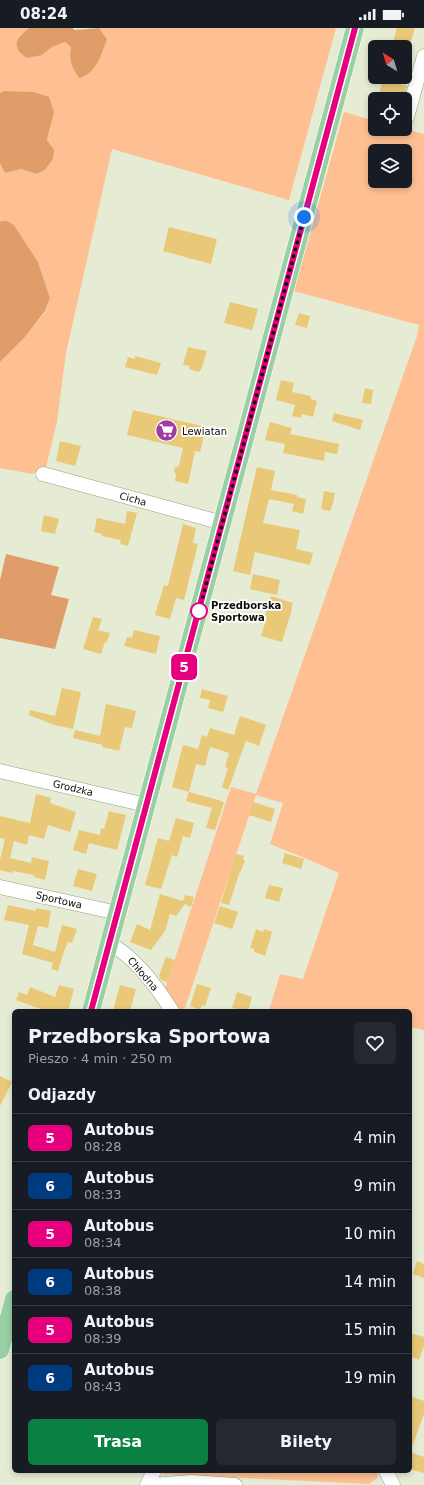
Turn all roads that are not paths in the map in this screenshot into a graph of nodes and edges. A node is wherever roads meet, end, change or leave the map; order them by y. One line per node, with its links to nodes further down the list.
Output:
1 (355, 28): 5 (main road)
2 (424, 56): 3 (street)
3 (412, 99)
4 (43, 474): 5 (street, Cicha)
5 (223, 523): 7 (main road)
6 (0, 771): 7 (street, Grodzka)
7 (146, 805): 9 (main road)
8 (0, 887): 9 (street, Sportowa)
9 (118, 913): 10 (main road)
10 (110, 943): 11 (main road); 12 (street, Chłodna)
11 (92, 1009)
12 (171, 1009)
13 (12, 1306): 14 (main road)
14 (0, 1350)
15 (153, 1473): 17 (street)
16 (387, 1473): 20 (street)
17 (147, 1485)
18 (151, 1485): 19 (street)
19 (235, 1485)
20 (393, 1485)

